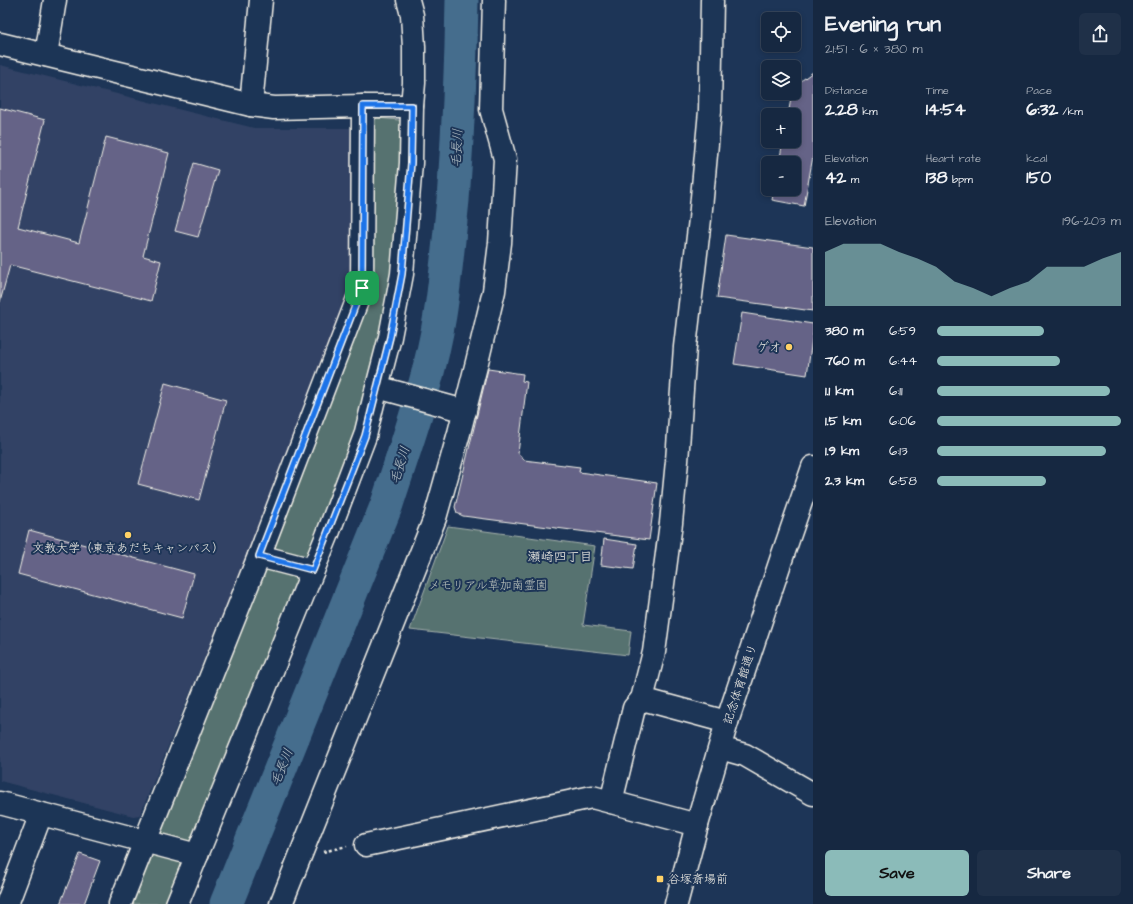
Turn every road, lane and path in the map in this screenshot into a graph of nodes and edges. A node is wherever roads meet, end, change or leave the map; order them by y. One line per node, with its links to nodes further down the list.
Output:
1 (55, 0): 7 (street)
2 (261, 0): 8 (street)
3 (408, 0): 10 (street)
4 (494, 0): 12 (street)
5 (712, 0): 16 (street)
6 (0, 44): 7 (street)
7 (46, 55): 8 (street)
8 (251, 105): 9 (street)
9 (363, 106): 10 (street); 14 (street)
10 (412, 106): 11 (street)
11 (384, 389): 12 (street); 15 (street)
12 (461, 410): 27 (street)
13 (813, 467): 17 (street, 記念体育館通り)
14 (259, 556): 15 (street); 24 (street)
15 (313, 570): 26 (street)
16 (642, 699): 17 (street); 20 (street)
17 (727, 722): 18 (street, 記念体育館通り)
18 (720, 748): 19 (street); 23 (street, 記念体育館通り)
19 (813, 794)
20 (611, 802): 23 (street); 25 (street)
21 (0, 803): 22 (street)
22 (42, 814): 24 (street); 28 (street)
23 (697, 825): 32 (street, 記念体育館通り)
24 (145, 841): 26 (street); 29 (street)
25 (366, 845): 27 (path)
26 (193, 854): 30 (street)
27 (299, 858): 31 (street)
28 (7, 904)
29 (120, 904)
30 (177, 904)
31 (280, 904)
32 (676, 904)

